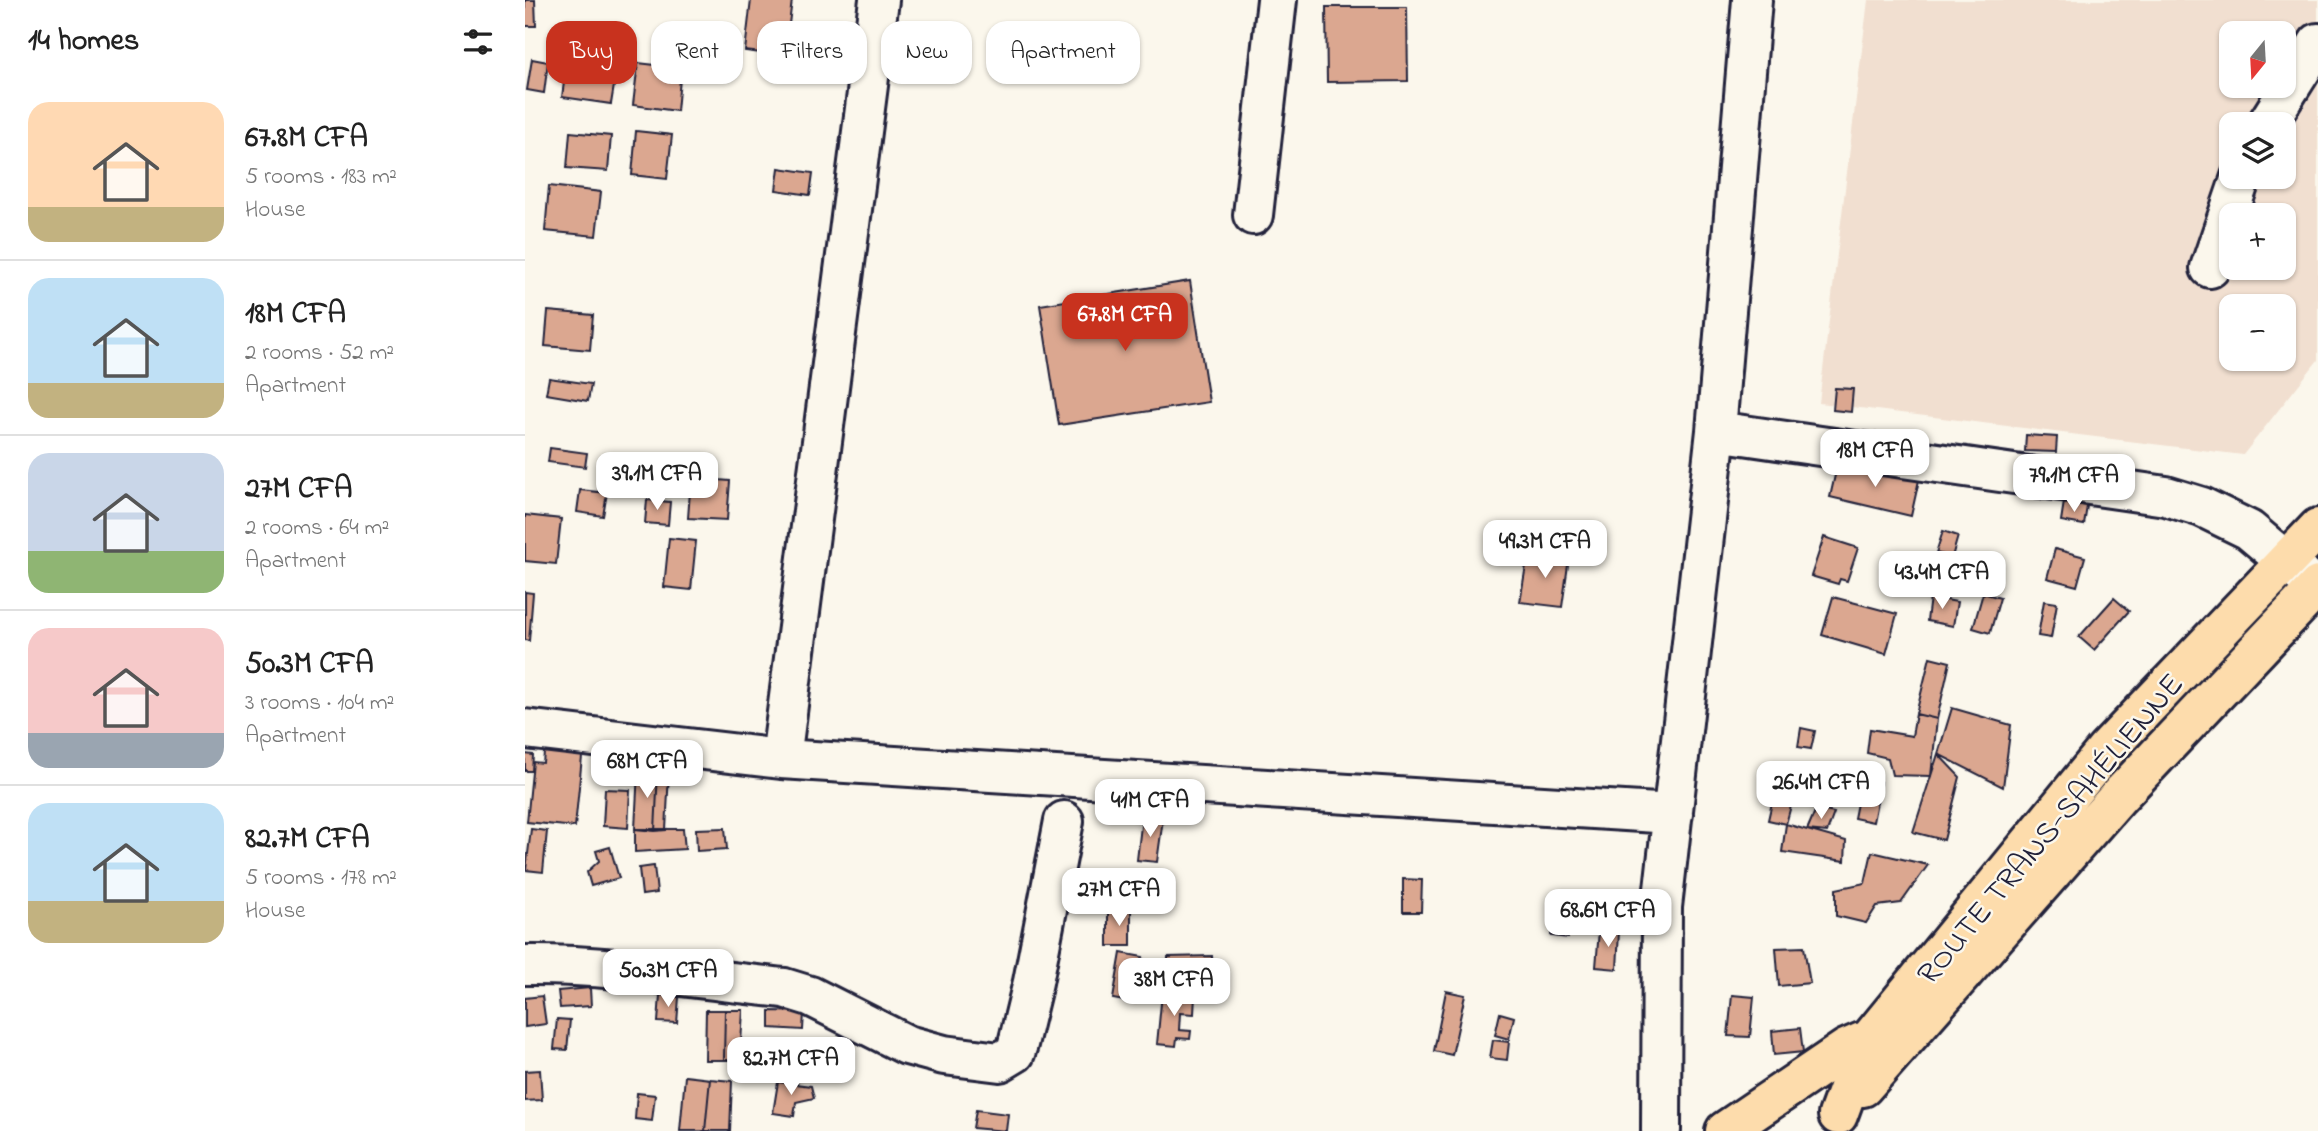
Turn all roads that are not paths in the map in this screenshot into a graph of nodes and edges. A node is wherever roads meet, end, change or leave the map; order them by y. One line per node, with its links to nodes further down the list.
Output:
1 (879, 0): 14 (street)
2 (1276, 0): 7 (street)
3 (1752, 0): 9 (street)
4 (2318, 43): 5 (street)
5 (2275, 112)
6 (2237, 189): 8 (street)
7 (1253, 215)
8 (2210, 268)
9 (1716, 431): 11 (street); 15 (street)
10 (2318, 528): 11 (highway, ROUTE TRANS-SAHÉLIENNE)
11 (2288, 561): 12 (street); 18 (highway, ROUTE TRANS-SAHÉLIENNE)
12 (2317, 587): 18 (highway, ROUTE TRANS-SAHÉLIENNE)
13 (525, 729): 14 (street)
14 (781, 759): 15 (street)
15 (1673, 814): 20 (street)
16 (1065, 821): 17 (street)
17 (525, 965)
18 (1888, 1040): 19 (highway, ROUTE TRANS-SAHÉLIENNE); 21 (highway, ROUTE TRANS-SAHÉLIENNE)
19 (1832, 1123)
20 (1661, 1131)
21 (1725, 1131)

